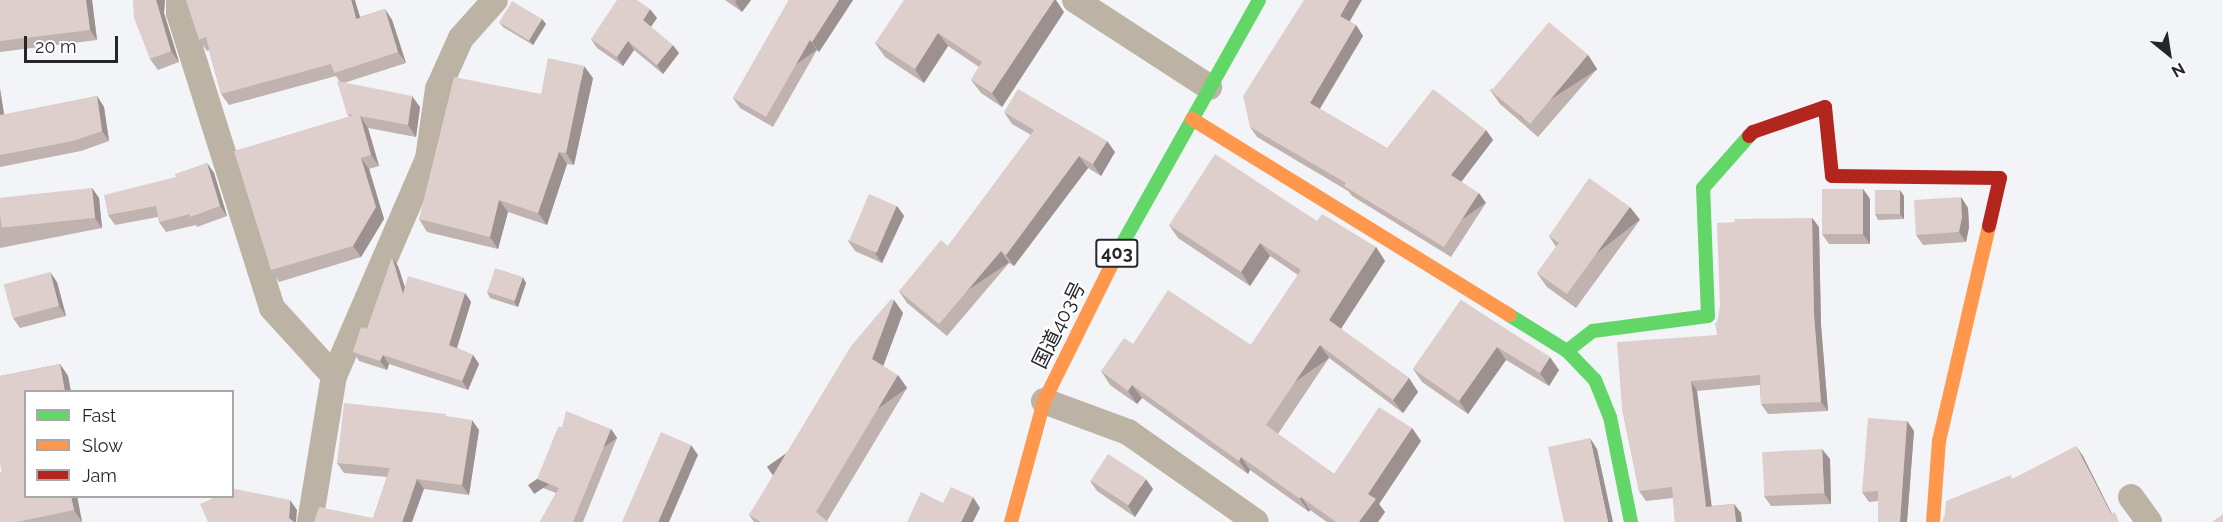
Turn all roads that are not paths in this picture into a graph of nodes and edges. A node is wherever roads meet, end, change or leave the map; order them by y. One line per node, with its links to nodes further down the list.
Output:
1 (179, 0): 8 (street)
2 (495, 0): 8 (street)
3 (1075, 0): 5 (street)
4 (1259, 0): 5 (main road, 国道403号 / 403)
5 (1209, 87): 6 (main road, 国道403号 / 403)
6 (1192, 119): 7 (main road); 9 (main road, 国道403号 / 403)
7 (1567, 351): 14 (main road); 15 (main road)
8 (334, 376): 12 (street)
9 (1044, 401): 11 (street); 13 (main road, 国道403号 / 403)
10 (2131, 497): 16 (street)
11 (1251, 520)
12 (310, 522)
13 (1011, 522)
14 (1631, 522)
15 (1933, 522)
16 (2149, 522)

